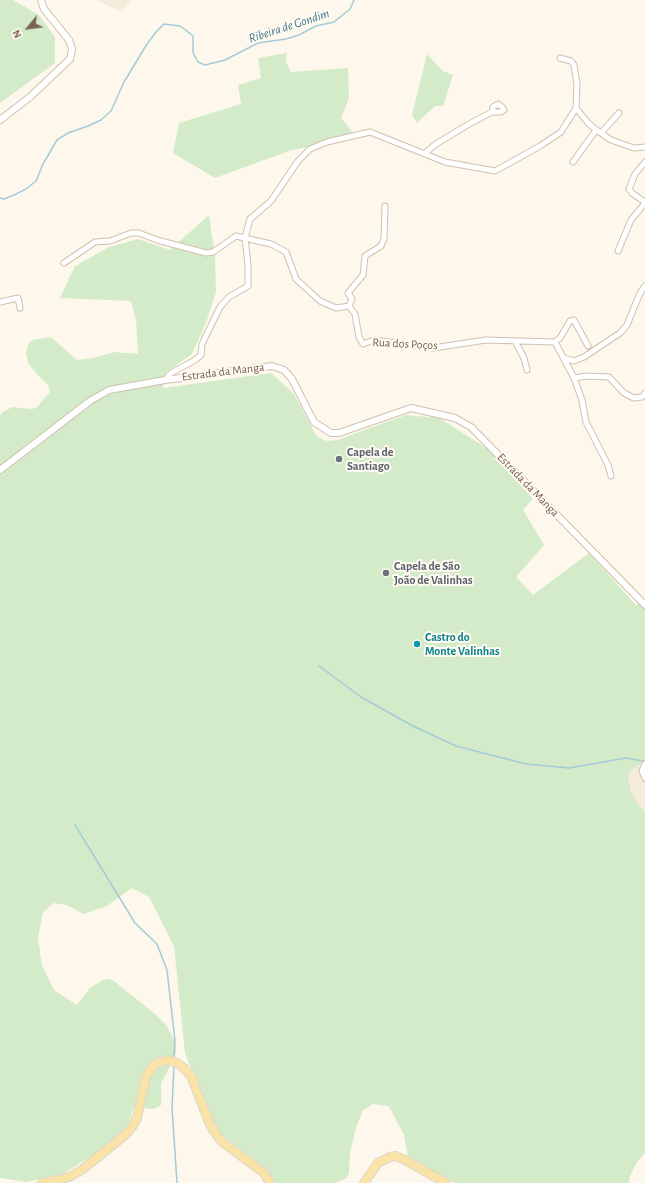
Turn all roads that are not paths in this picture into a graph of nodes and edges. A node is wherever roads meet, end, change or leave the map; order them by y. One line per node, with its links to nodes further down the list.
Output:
1 (41, 0): 6 (street)
2 (560, 58): 3 (street)
3 (576, 108): 7 (street); 9 (street)
4 (492, 112): 9 (street)
5 (619, 113): 7 (street)
6 (0, 120)
7 (598, 132): 8 (street); 10 (street)
8 (645, 147)
9 (425, 153): 14 (street)
10 (573, 162)
11 (645, 162): 12 (street)
12 (645, 203): 15 (street)
13 (385, 206): 19 (street)
14 (245, 238): 16 (street); 19 (street); 27 (street)
15 (618, 251)
16 (64, 263)
17 (645, 286): 24 (street)
18 (0, 302): 20 (street)
19 (349, 306): 21 (street, Rua dos Poços)
20 (20, 308)
21 (515, 341): 22 (street, Rua dos Poços); 25 (street)
22 (554, 342): 23 (street); 24 (street)
23 (588, 346)
24 (564, 358): 26 (street)
25 (526, 370)
26 (574, 378): 28 (street); 30 (street)
27 (165, 380): 29 (street, Estrada da Manga); 31 (street, Estrada da Manga)
28 (644, 396)
29 (0, 470)
30 (611, 476)
31 (645, 605)
32 (645, 764): 33 (street)
33 (645, 778)
34 (42, 1183): 35 (main road)
35 (270, 1183)
36 (364, 1183): 37 (main road)
37 (446, 1183)

